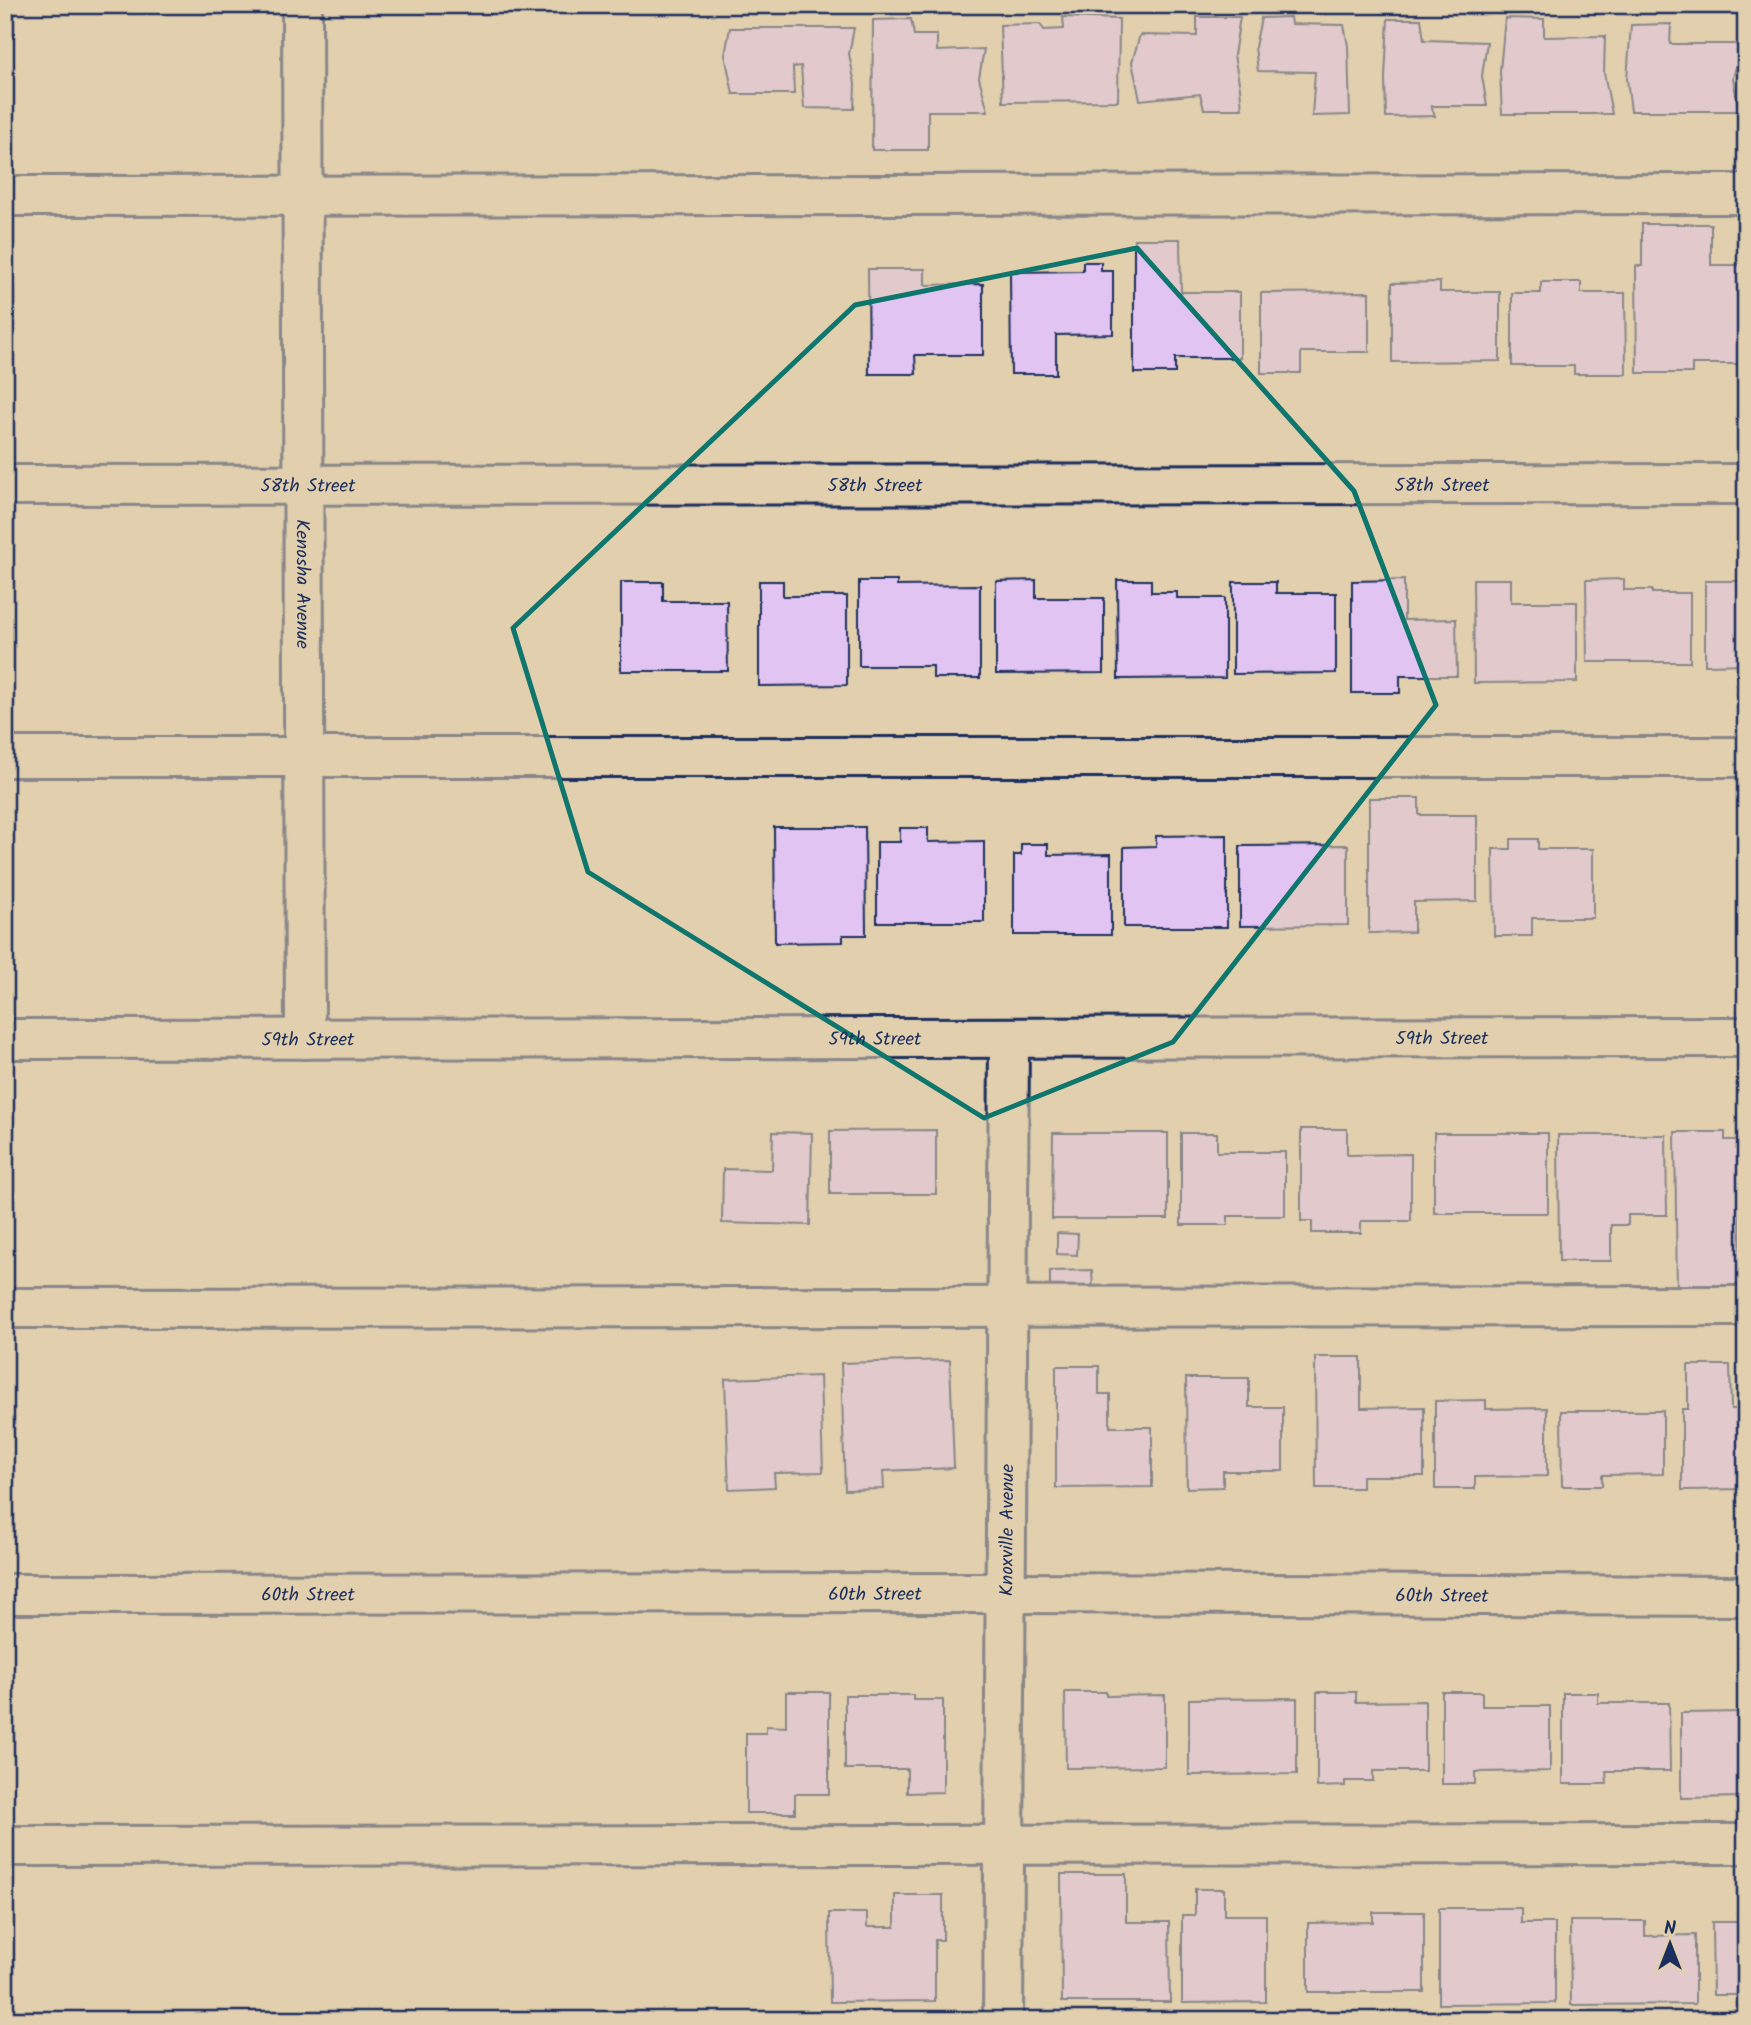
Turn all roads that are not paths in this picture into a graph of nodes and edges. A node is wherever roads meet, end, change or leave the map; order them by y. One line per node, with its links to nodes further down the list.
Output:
1 (302, 5): 3 (street, Kenosha Avenue)
2 (1746, 194): 3 (street)
3 (302, 195): 4 (street); 5 (street, Kenosha Avenue)
4 (5, 196)
5 (303, 484): 6 (street, 58th Street); 7 (street, 58th Street); 8 (street, Kenosha Avenue)
6 (1746, 484)
7 (5, 485)
8 (304, 756): 9 (street); 10 (street); 13 (street, Kenosha Avenue)
9 (5, 757)
10 (1746, 757)
11 (1746, 1037): 14 (street, 59th Street)
12 (5, 1039): 13 (street, 59th Street)
13 (305, 1039): 14 (street, 59th Street)
14 (1009, 1039): 15 (street, Knoxville Avenue)
15 (1007, 1306): 16 (street); 17 (street); 18 (street, Knoxville Avenue)
16 (1746, 1306)
17 (5, 1308)
18 (1006, 1593): 19 (street, 60th Street); 20 (street, 60th Street); 21 (street, Knoxville Avenue)
19 (5, 1594)
20 (1746, 1596)
21 (1004, 1843): 22 (street); 23 (street); 24 (street, Knoxville Avenue)
22 (1746, 1844)
23 (5, 1846)
24 (1003, 2020)

